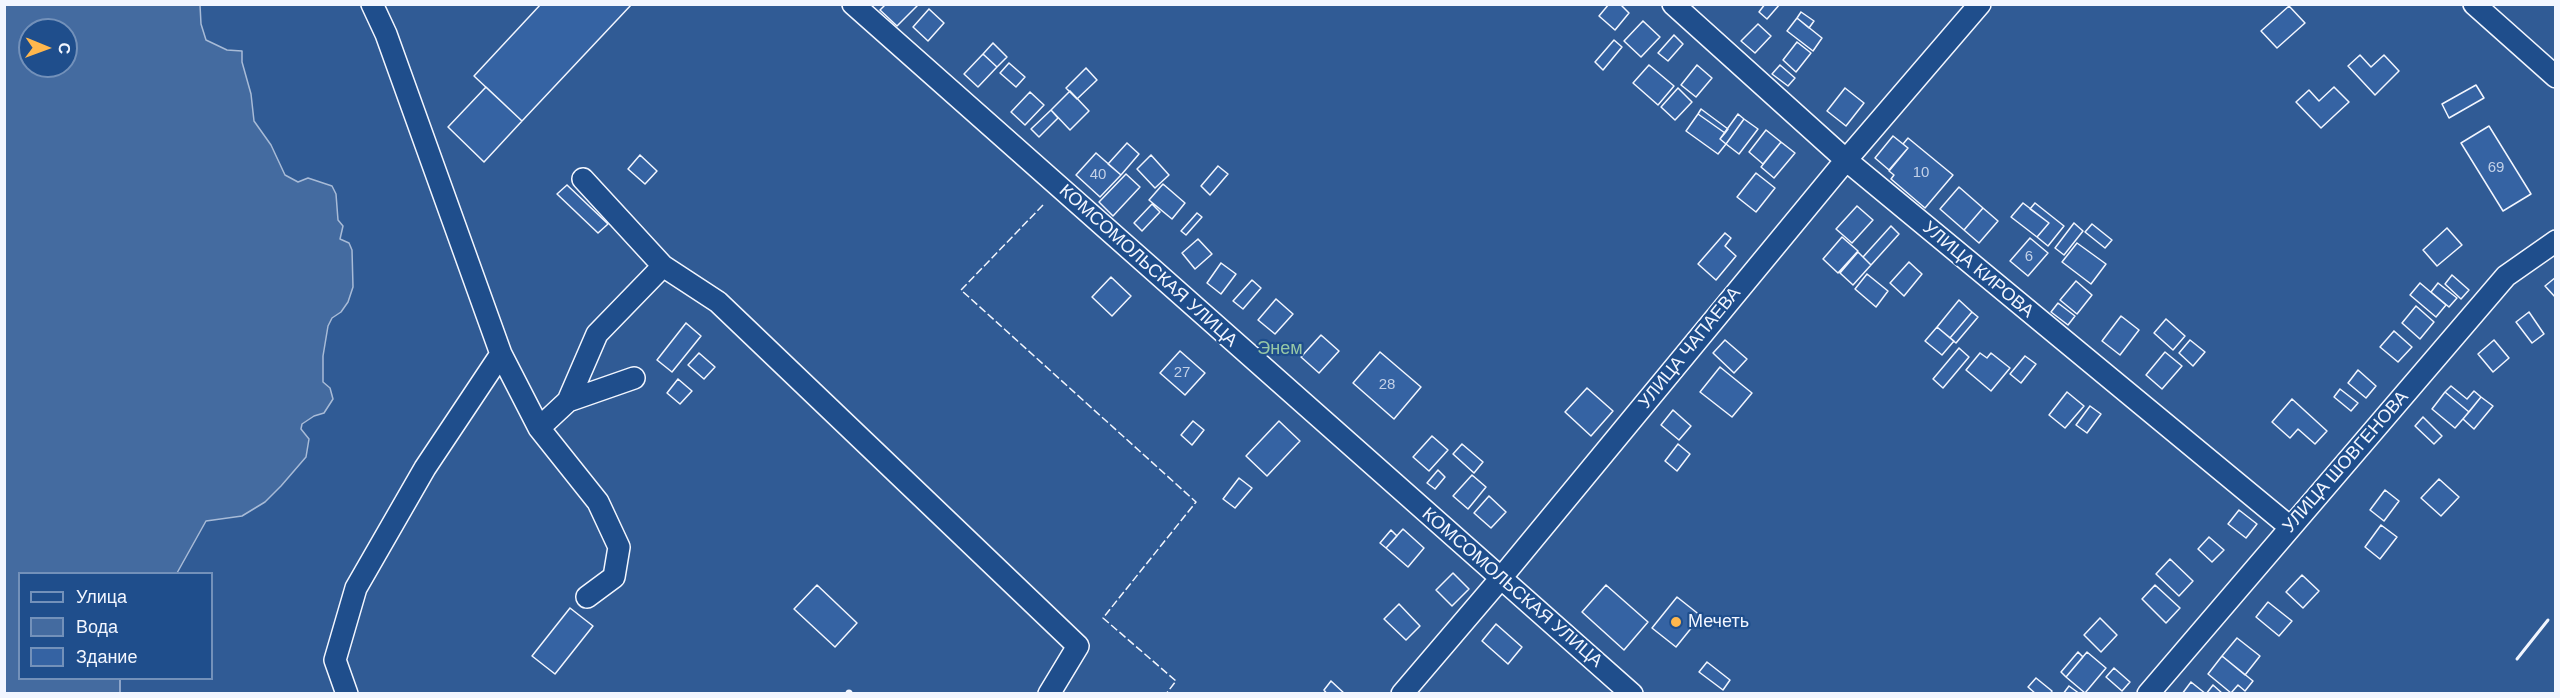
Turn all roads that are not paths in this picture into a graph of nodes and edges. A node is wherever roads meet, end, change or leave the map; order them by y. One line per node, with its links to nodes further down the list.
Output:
1 (372, 4): 11 (street)
2 (853, 4): 16 (street, КОМСОМОЛЬСКАЯ УЛИЦА)
3 (1674, 4): 7 (street, УЛИЦА КИРОВА)
4 (1980, 4): 7 (street, УЛИЦА ЧАПАЕВА)
5 (2486, 8): 6 (street)
6 (2556, 77)
7 (1846, 160): 15 (street, УЛИЦА КИРОВА); 16 (street, УЛИЦА ЧАПАЕВА)
8 (583, 179): 10 (street)
9 (2556, 241): 15 (street, УЛИЦА ШОВГЕНОВА)
10 (663, 266): 13 (street); 19 (street)
11 (501, 354): 14 (street); 18 (street)
12 (634, 378): 13 (street)
13 (568, 401): 14 (street)
14 (539, 428): 17 (street)
15 (2290, 527): 22 (street, УЛИЦА ШОВГЕНОВА)
16 (1501, 578): 20 (street, УЛИЦА ЧАПАЕВА); 21 (street, КОМСОМОЛЬСКАЯ УЛИЦА)
17 (587, 597)
18 (347, 693)
19 (1049, 693)
20 (1402, 693)
21 (1632, 693)
22 (2148, 693)

